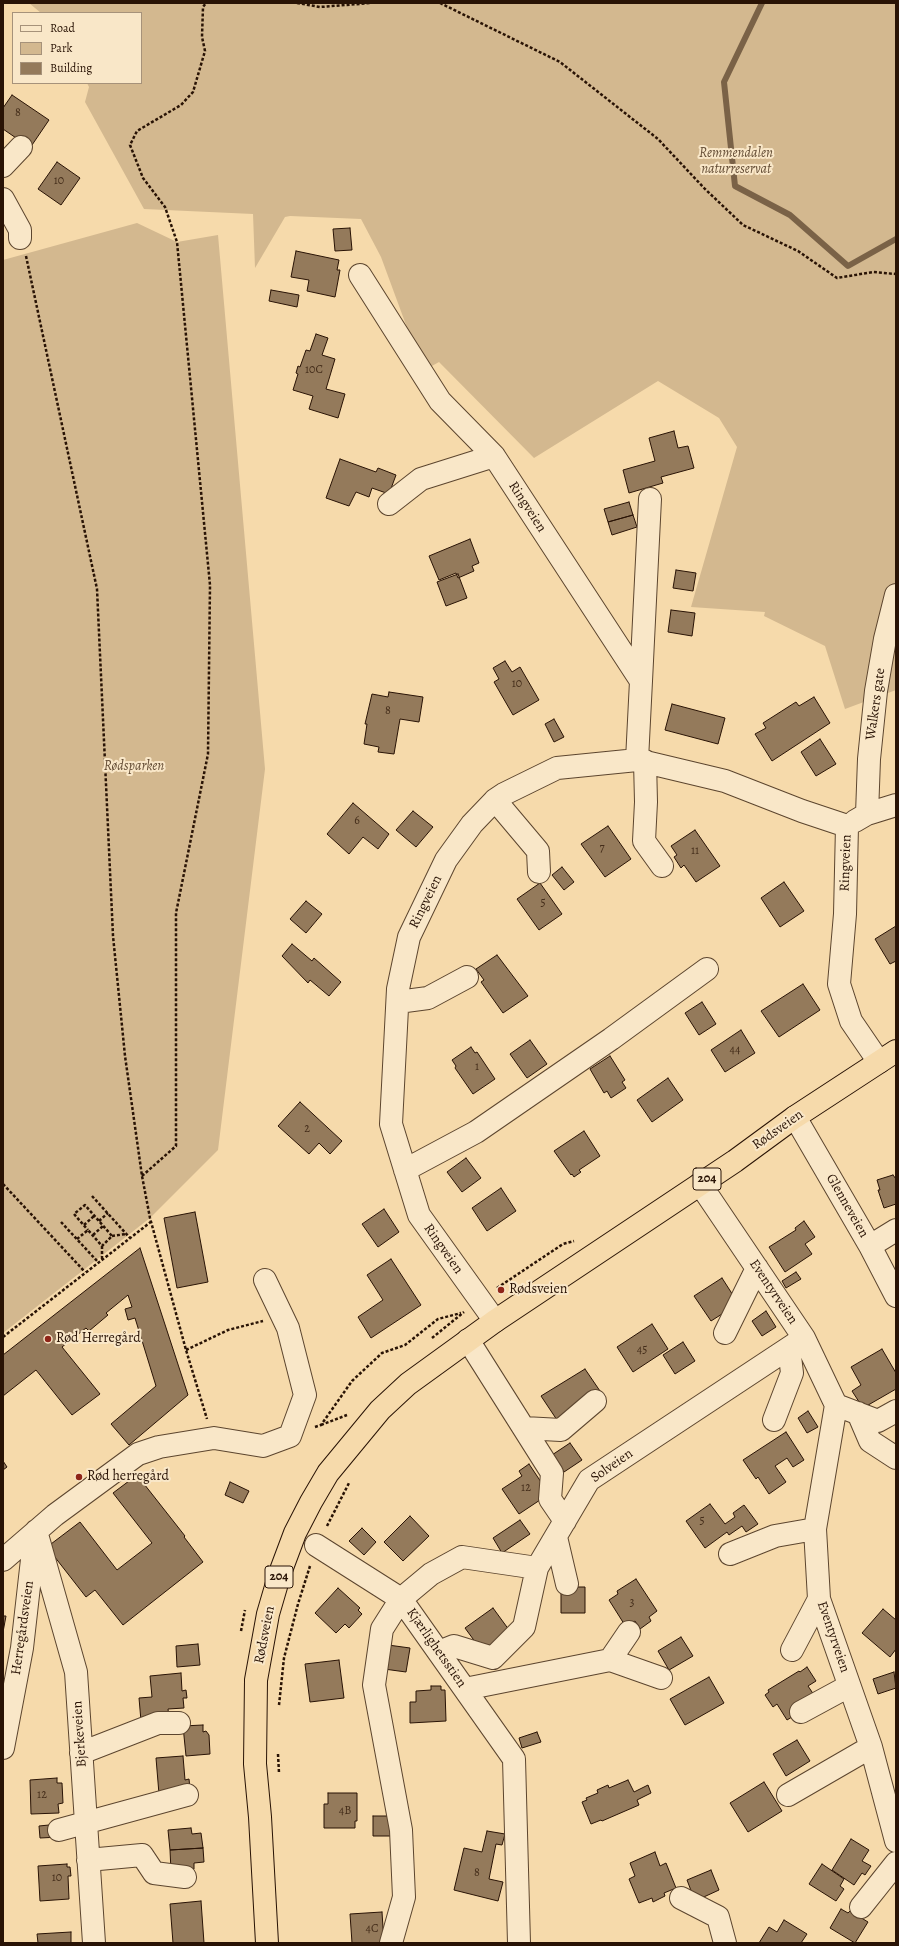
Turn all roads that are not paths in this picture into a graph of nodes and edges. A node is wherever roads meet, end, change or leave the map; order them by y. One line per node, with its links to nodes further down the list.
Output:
1 (21, 147): 2 (street)
2 (3, 166)
3 (3, 200): 4 (street)
4 (20, 238)
5 (360, 275): 6 (street, Ringveien)
6 (494, 456): 8 (street); 10 (street, Ringveien)
7 (650, 499): 10 (street)
8 (389, 504)
9 (896, 595): 14 (street, Walkers gate)
10 (641, 681): 11 (street)
11 (641, 760): 12 (street, Ringveien); 15 (street, Ringveien); 16 (street)
12 (495, 800): 17 (street); 20 (street, Ringveien)
13 (896, 805): 14 (street)
14 (867, 814): 15 (street)
15 (848, 826): 21 (street, Ringveien)
16 (662, 866)
17 (539, 872)
18 (707, 970): 23 (street)
19 (467, 977): 20 (street)
20 (398, 1002): 23 (street, Ringveien)
21 (888, 1057): 22 (highway, Rødsveien / 204)
22 (795, 1117): 24 (highway, Rødsveien / 204); 26 (street, Glenneveien)
23 (405, 1170): 30 (street, Ringveien)
24 (700, 1184): 27 (street, Eventyrveien); 30 (highway, Rødsveien / 204)
25 (896, 1230): 26 (street)
26 (870, 1246): 29 (street, Glenneveien)
27 (757, 1268): 31 (street); 33 (street, Eventyrveien)
28 (265, 1280): 43 (street)
29 (896, 1296)
30 (495, 1321): 32 (highway, Rødsveien / 204)
31 (725, 1333)
32 (468, 1340): 39 (street); 74 (highway, Rødsveien / 204)
33 (796, 1343): 35 (street, Eventyrveien); 38 (street); 41 (street, Solveien)
34 (595, 1401): 39 (street)
35 (836, 1405): 37 (street); 42 (street, Eventyrveien)
36 (896, 1411): 37 (street)
37 (858, 1413): 40 (street)
38 (774, 1420)
39 (524, 1428): 41 (street)
40 (896, 1458)
41 (560, 1529): 47 (street, Solveien); 48 (street)
42 (815, 1529): 45 (street); 50 (street, Eventyrveien)
43 (36, 1531): 46 (street); 61 (street, Herregårdsveien); 62 (street, Bjerkeveien)
44 (316, 1545): 49 (street)
45 (730, 1554)
46 (3, 1560)
47 (537, 1568): 49 (street); 53 (street, Solveien)
48 (567, 1584)
49 (401, 1599): 53 (street, Kjærlighetsstien); 75 (street, Kjærlighetsstien)
50 (819, 1599): 52 (street); 56 (street, Eventyrveien)
51 (629, 1632): 54 (street)
52 (792, 1650)
53 (439, 1652): 57 (street, Kjærlighetsstien)
54 (610, 1660): 55 (street); 57 (street)
55 (661, 1678)
56 (849, 1686): 58 (street); 60 (street, Eventyrveien)
57 (465, 1689): 76 (street, Kjærlighetsstien)
58 (801, 1712)
59 (179, 1723): 62 (street)
60 (871, 1747): 64 (street); 67 (street, Eventyrveien)
61 (3, 1748)
62 (81, 1753): 65 (street, Bjerkeveien)
63 (187, 1795): 65 (street)
64 (788, 1795)
65 (86, 1824): 66 (street); 68 (street, Bjerkeveien)
66 (60, 1830)
67 (896, 1841)
68 (88, 1860): 70 (street); 73 (street, Bjerkeveien)
69 (896, 1863): 72 (street)
70 (185, 1877)
71 (681, 1898): 77 (street)
72 (862, 1906)
73 (94, 1943)
74 (267, 1943)
75 (391, 1943)
76 (520, 1943)
77 (725, 1943)

